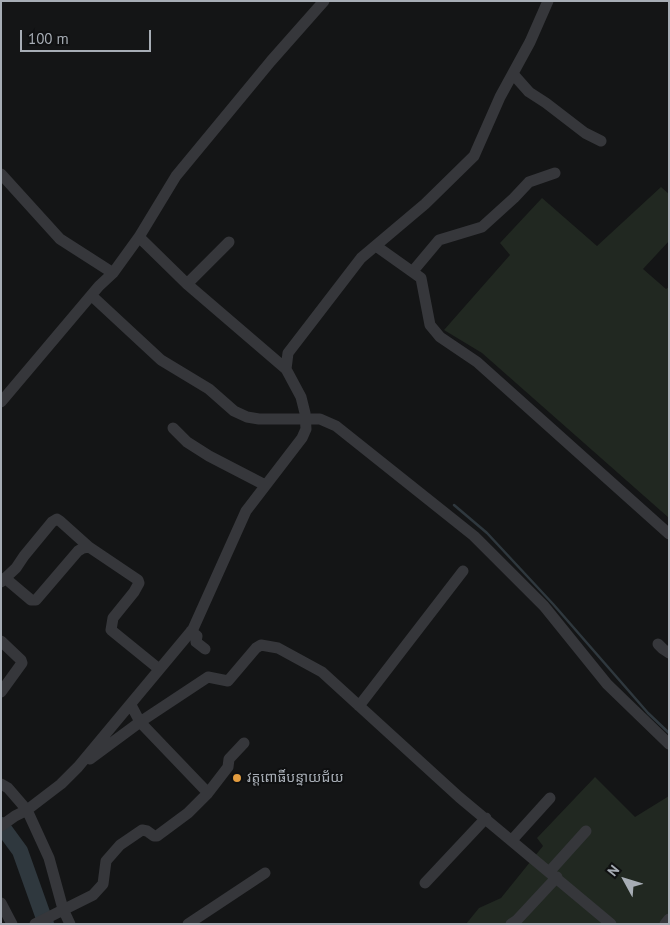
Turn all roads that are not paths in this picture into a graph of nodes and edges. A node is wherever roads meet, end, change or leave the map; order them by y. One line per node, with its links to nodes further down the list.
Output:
1 (324, 1): 7 (street)
2 (548, 1): 3 (street)
3 (513, 74): 4 (street); 9 (street)
4 (601, 141)
5 (555, 173): 10 (street)
6 (1, 174): 11 (street)
7 (139, 237): 11 (street); 12 (street)
8 (229, 242): 12 (street)
9 (376, 246): 10 (street); 13 (street)
10 (413, 271): 18 (street)
11 (103, 281): 14 (street); 15 (street)
12 (187, 284): 13 (street)
13 (286, 368): 15 (street)
14 (1, 402)
15 (306, 416): 17 (street); 33 (street)
16 (173, 428): 17 (street)
17 (265, 485): 22 (street)
18 (669, 534)
19 (89, 547): 21 (street); 21 (street); 27 (street)
20 (463, 571): 30 (street)
21 (3, 580)
22 (191, 631): 25 (street); 27 (street)
23 (1, 641): 28 (street)
24 (658, 644): 26 (street)
25 (205, 649)
26 (669, 653)
27 (159, 669): 29 (street)
28 (1, 692)
29 (131, 704): 31 (street); 34 (street)
30 (359, 706): 31 (street); 39 (street)
31 (140, 722): 34 (street); 36 (street)
32 (244, 743): 36 (street)
33 (669, 744)
34 (78, 767): 38 (street)
35 (1, 784): 38 (street)
36 (208, 793): 47 (street)
37 (550, 798): 42 (street)
38 (27, 810): 40 (street); 47 (street)
39 (486, 818): 42 (street); 45 (street)
40 (1, 826)
41 (586, 831): 44 (street)
42 (512, 840): 44 (street)
43 (265, 873): 52 (street)
44 (554, 874): 53 (street); 54 (street)
45 (425, 883)
46 (1, 903): 49 (street)
47 (60, 911): 50 (street); 51 (street)
48 (669, 919): 55 (street)
49 (12, 924)
50 (35, 924)
51 (70, 924)
52 (188, 924)
53 (511, 924)
54 (611, 924)
55 (665, 924)

